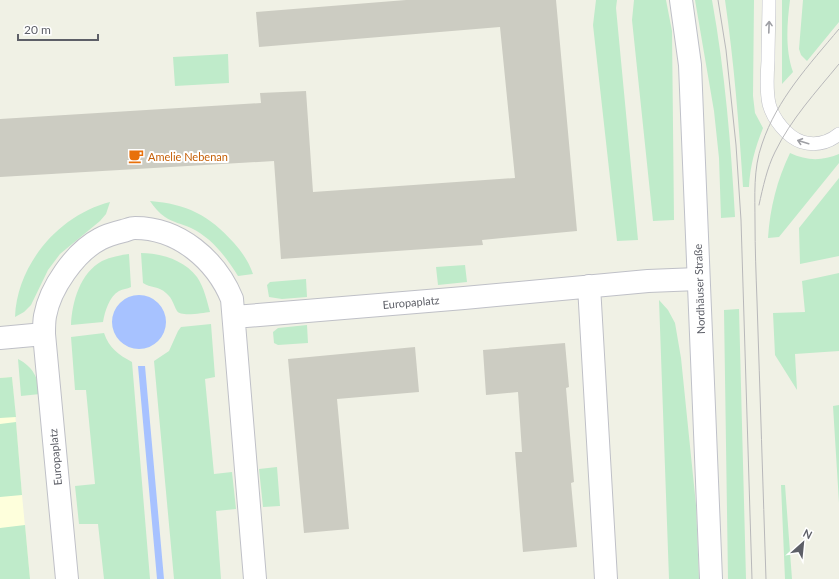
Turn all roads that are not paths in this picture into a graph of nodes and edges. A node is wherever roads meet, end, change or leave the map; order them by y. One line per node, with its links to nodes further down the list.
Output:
1 (681, 0): 4 (street, Nordhäuser Straße)
2 (769, 0): 3 (lane, one-way to 2)
3 (839, 134)
4 (698, 279): 5 (street, Europaplatz); 12 (street, Nordhäuser Straße)
5 (589, 286): 6 (street, Europaplatz); 11 (street)
6 (234, 317): 7 (street, Europaplatz); 10 (street, Europaplatz)
7 (44, 334): 8 (street); 9 (street, Europaplatz)
8 (0, 338)
9 (67, 579)
10 (255, 579)
11 (606, 579)
12 (711, 579)

